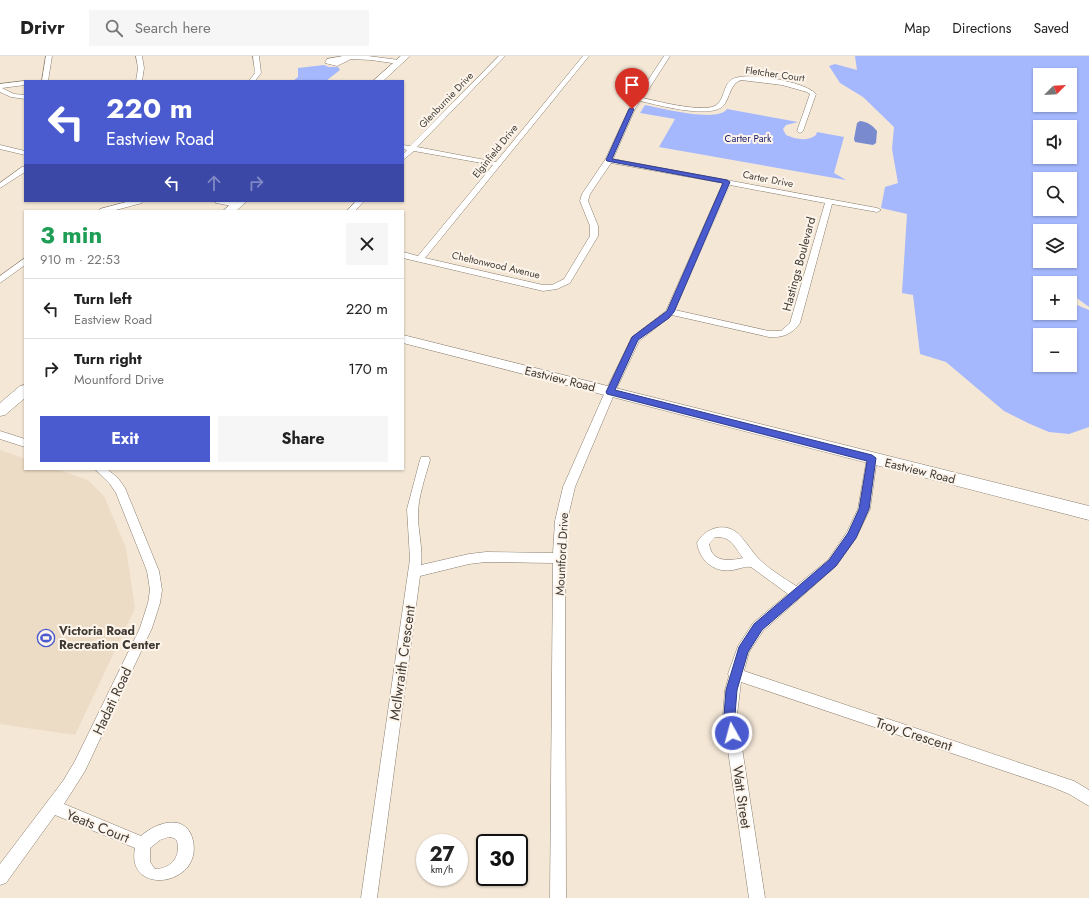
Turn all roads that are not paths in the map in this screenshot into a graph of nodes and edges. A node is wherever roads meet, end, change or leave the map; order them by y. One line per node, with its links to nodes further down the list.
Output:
1 (49, 56): 9 (street)
2 (139, 56): 10 (street)
3 (256, 56): 11 (street)
4 (502, 56): 20 (street, Glenburnie Drive)
5 (586, 56): 24 (street, Elginfield Drive)
6 (667, 56): 16 (street, Cheltonwood Avenue)
7 (346, 58): 8 (street)
8 (403, 59): 12 (main road)
9 (43, 80)
10 (139, 80)
11 (253, 80)
12 (379, 80)
13 (24, 83): 14 (street)
14 (0, 88): 15 (street)
15 (24, 97)
16 (638, 99): 17 (street, Fletcher Court); 23 (street, Cheltonwood Avenue)
17 (800, 131)
18 (404, 146): 20 (street)
19 (0, 147): 21 (street)
20 (412, 148): 22 (street, Glenburnie Drive); 24 (street)
21 (24, 153)
22 (404, 157)
23 (609, 160): 26 (street, Carter Drive); 37 (street, Cheltonwood Avenue)
24 (497, 164): 37 (street, Elginfield Drive)
25 (24, 170): 27 (street)
26 (727, 182): 28 (street, Carter Drive); 40 (street, Mountford Drive)
27 (0, 186)
28 (828, 201): 35 (street, Carter Drive); 40 (street, Hastings Boulevard)
29 (135, 202): 33 (street)
30 (222, 202): 32 (street)
31 (359, 202): 34 (street)
32 (236, 206)
33 (107, 210)
34 (352, 210)
35 (877, 210)
36 (404, 255): 37 (street, Cheltonwood Avenue)
37 (420, 259)
38 (24, 262): 39 (street)
39 (0, 280)
40 (670, 312): 43 (street, Mountford Drive)
41 (404, 339): 43 (main road, Eastview Road)
42 (24, 391): 44 (main road)
43 (610, 392): 47 (main road, Eastview Road); 51 (street, Mountford Drive)
44 (0, 411)
45 (0, 435): 46 (street)
46 (24, 443)
47 (872, 458): 50 (main road, Eastview Road); 54 (street, Watt Street)
48 (425, 460): 53 (street, McIlwraith Crescent)
49 (101, 470): 57 (street, Hadati Road)
50 (1089, 513)
51 (559, 558): 53 (street); 61 (street, Mountford Drive)
52 (755, 563): 54 (street)
53 (414, 572): 60 (street, McIlwraith Crescent)
54 (796, 593): 55 (street, Watt Street)
55 (736, 674): 56 (street, Troy Crescent); 62 (street, Watt Street)
56 (1089, 799)
57 (53, 806): 58 (street, Yeats Court); 59 (street, Hadati Road)
58 (143, 844)
59 (0, 877)
60 (368, 898)
61 (558, 898)
62 (757, 898)

